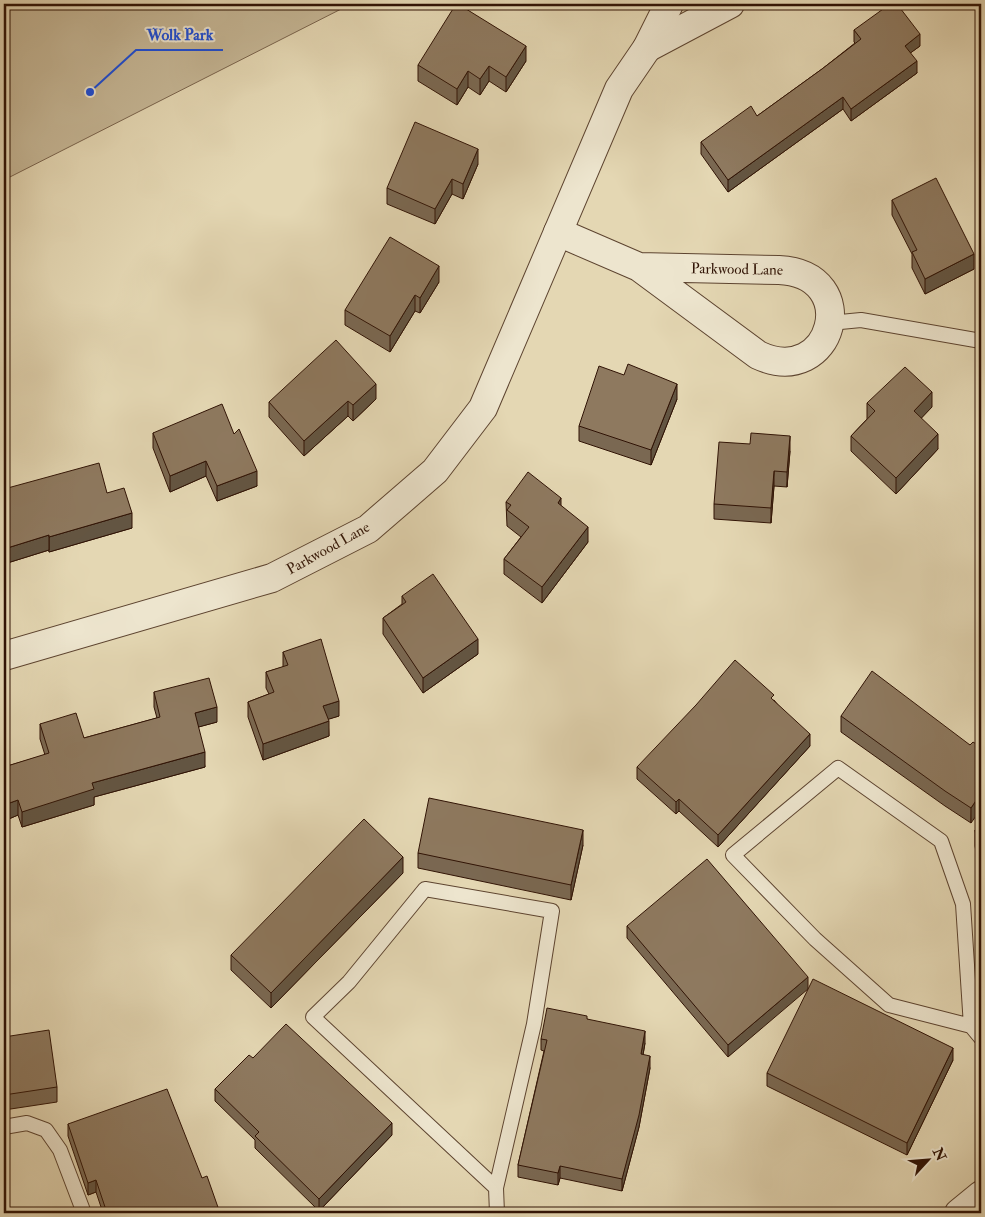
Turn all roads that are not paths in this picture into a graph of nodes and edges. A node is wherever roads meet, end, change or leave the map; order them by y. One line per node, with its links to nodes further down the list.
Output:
1 (669, 4): 3 (street, Parkwood Lane)
2 (730, 4): 3 (street, Parkwood Lane)
3 (647, 48): 4 (street, Parkwood Lane)
4 (558, 232): 5 (street, Parkwood Lane); 8 (street, Parkwood Lane)
5 (639, 267): 6 (street, Parkwood Lane); 6 (street, Parkwood Lane)
6 (830, 323): 7 (lane)
7 (981, 341)
8 (4, 656)
9 (971, 1026): 9 (lane); 10 (lane)
10 (981, 1038)
11 (4, 1127): 14 (lane)
12 (496, 1188): 12 (lane); 15 (lane)
13 (981, 1194): 16 (street)
14 (84, 1213)
15 (497, 1213)
16 (959, 1213)

